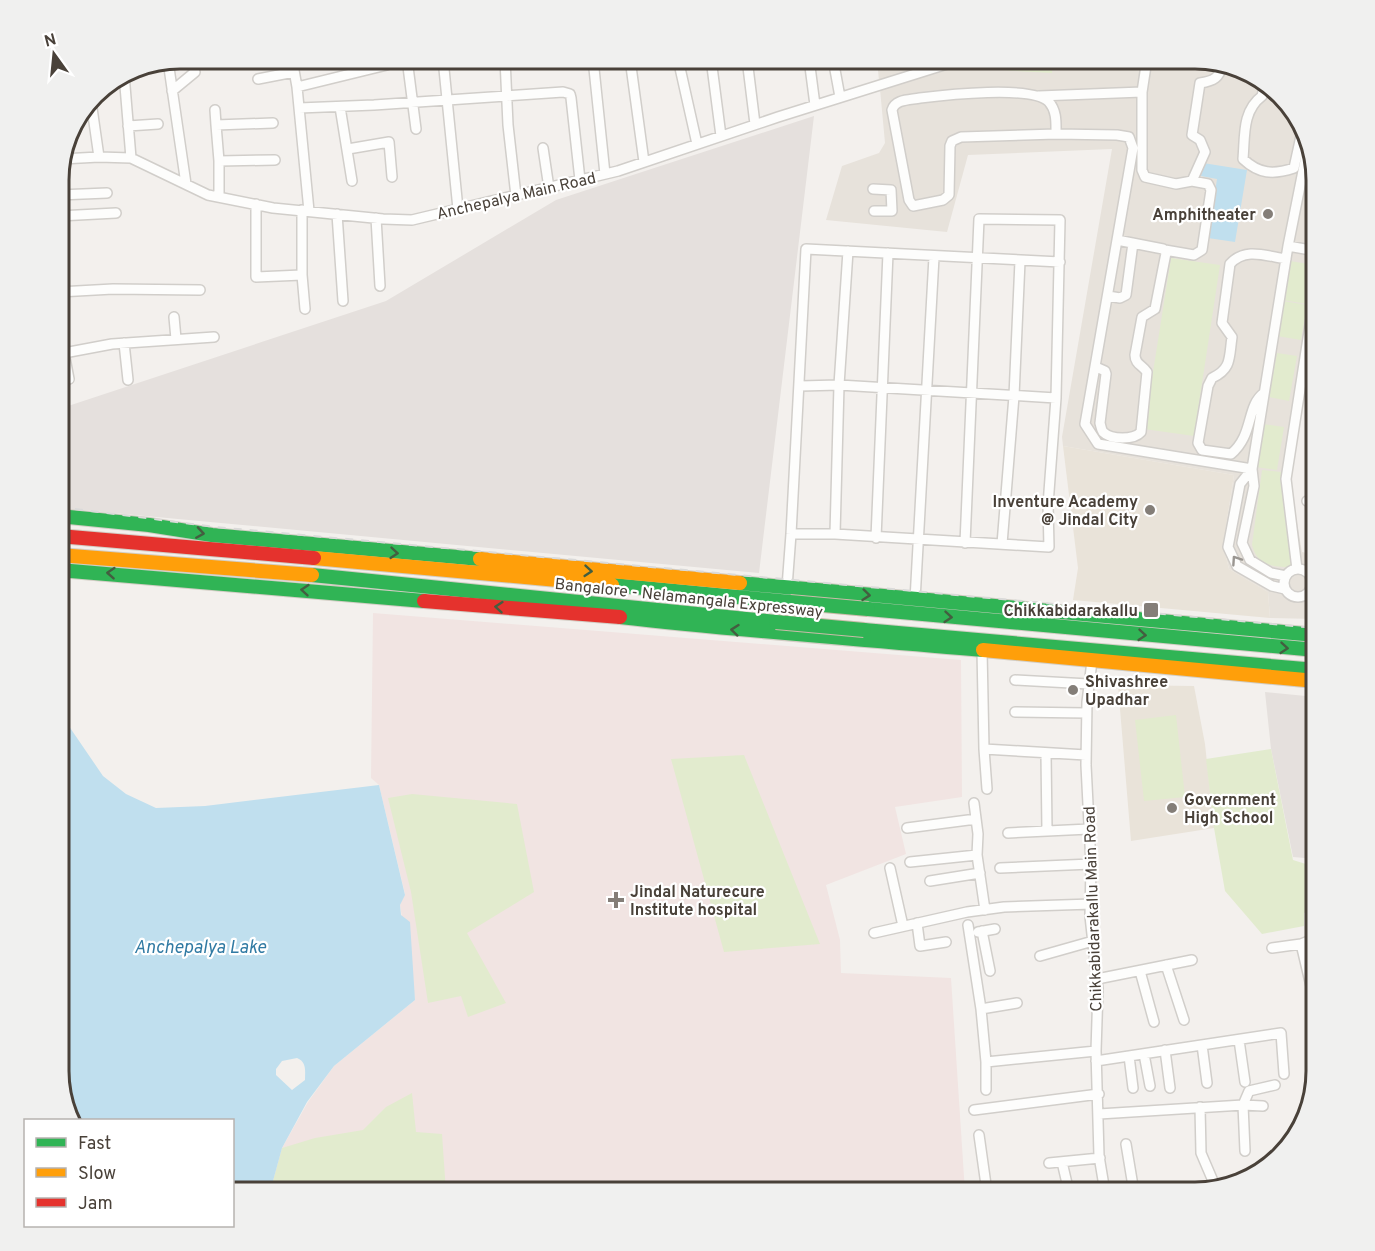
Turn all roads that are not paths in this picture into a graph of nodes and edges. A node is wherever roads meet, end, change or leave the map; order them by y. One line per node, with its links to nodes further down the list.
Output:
1 (294, 69): 17 (street)
2 (371, 69): 21 (street)
3 (409, 69): 29 (street)
4 (444, 69): 28 (street)
5 (506, 69): 25 (street)
6 (594, 69): 54 (street)
7 (631, 69): 52 (street)
8 (681, 69): 44 (street)
9 (712, 69): 42 (street)
10 (748, 69): 38 (street)
11 (810, 69): 30 (street)
12 (835, 69): 27 (street)
13 (922, 69): 27 (street, Anchepalya Main Road)
14 (1145, 69): 23 (street)
15 (169, 70): 22 (street)
16 (195, 72): 22 (street)
17 (294, 72): 19 (street); 21 (street)
18 (1220, 72): 58 (street)
19 (258, 79)
20 (124, 85): 39 (street)
21 (297, 87): 32 (street)
22 (172, 91): 59 (street)
23 (1142, 92): 26 (street); 58 (street)
24 (1263, 92): 43 (street)
25 (507, 96): 28 (street); 56 (street); 66 (street)
26 (1039, 96): 41 (street); 61 (street)
27 (840, 97): 30 (street, Anchepalya Main Road)
28 (447, 100): 29 (street); 69 (street)
29 (412, 103): 31 (street); 40 (street)
30 (815, 105): 38 (street, Anchepalya Main Road)
31 (340, 107): 32 (street); 46 (street)
32 (299, 108): 70 (street)
33 (215, 110): 37 (street)
34 (93, 112): 47 (street)
35 (273, 123): 37 (street)
36 (158, 124): 39 (street)
37 (216, 124): 51 (street)
38 (755, 124): 42 (street, Anchepalya Main Road)
39 (128, 126): 48 (street)
40 (416, 129)
41 (1056, 134): 61 (street); 76 (street)
42 (721, 136): 44 (street, Anchepalya Main Road)
43 (1299, 143)
44 (698, 144): 52 (street, Anchepalya Main Road)
45 (543, 148): 60 (street)
46 (348, 149): 55 (street); 57 (street)
47 (99, 157): 48 (street, Anchepalya Main Road); 49 (street, Anchepalya Main Road)
48 (131, 158): 59 (street, Anchepalya Main Road)
49 (71, 159)
50 (275, 160): 51 (street)
51 (219, 161): 67 (street)
52 (644, 162): 54 (street, Anchepalya Main Road)
53 (1305, 163): 78 (street)
54 (605, 174): 56 (street, Anchepalya Main Road)
55 (392, 177)
56 (580, 180): 60 (street, Anchepalya Main Road)
57 (352, 181)
58 (1192, 181): 80 (street)
59 (186, 184): 67 (street, Anchepalya Main Road)
60 (549, 188): 66 (street, Anchepalya Main Road)
61 (906, 188): 63 (street)
62 (873, 189): 63 (street)
63 (891, 190): 71 (street)
64 (107, 194): 65 (street)
65 (69, 195)
66 (516, 196): 69 (street, Anchepalya Main Road)
67 (219, 197): 68 (street, Anchepalya Main Road)
68 (256, 204): 70 (street, Anchepalya Main Road); 88 (street)
69 (458, 209): 75 (street, Anchepalya Main Road)
70 (305, 211): 73 (street, Anchepalya Main Road); 88 (street)
71 (874, 211)
72 (116, 213): 74 (street)
73 (337, 214): 75 (street, Anchepalya Main Road); 93 (street)
74 (69, 215)
75 (376, 218): 89 (street)
76 (1117, 240): 77 (street); 92 (street)
77 (1133, 243): 80 (street); 92 (street)
78 (1288, 246): 79 (street); 85 (street)
79 (1306, 249)
80 (1165, 250): 101 (street)
81 (848, 251): 82 (street); 103 (street); 104 (street)
82 (888, 253): 83 (street); 105 (street)
83 (934, 257): 84 (street); 106 (street)
84 (977, 258): 86 (street); 87 (street); 107 (street)
85 (1286, 259): 108 (street); 108 (street)
86 (1020, 261): 87 (street); 109 (street)
87 (1060, 262): 110 (street)
88 (303, 274): 94 (street)
89 (380, 286)
90 (200, 290): 91 (street)
91 (69, 291)
92 (1108, 296): 101 (street)
93 (344, 301)
94 (305, 309)
95 (174, 317): 97 (street)
96 (214, 337): 97 (street)
97 (176, 339): 98 (street)
98 (124, 343): 100 (street); 102 (street)
99 (1306, 351): 123 (street)
100 (69, 352)
101 (1096, 367): 111 (street)
102 (128, 380)
103 (839, 385): 104 (street); 105 (street); 115 (street)
104 (800, 386): 114 (street)
105 (881, 389): 106 (street); 117 (street)
106 (926, 391): 107 (street); 118 (street)
107 (972, 393): 109 (street); 119 (street)
108 (1264, 393): 111 (street)
109 (1014, 396): 110 (street); 120 (street)
110 (1056, 398): 120 (street)
111 (1252, 469): 126 (street); 128 (street, one-way to 111)
112 (69, 517): 127 (main road, one-way to 127)
113 (69, 525): 121 (main road)
114 (791, 534): 115 (street); 127 (street)
115 (835, 534): 117 (street)
116 (69, 537): 121 (main road, Bangalore - Nelamangala Expressway)
117 (876, 538): 118 (street)
118 (919, 540): 119 (street); 132 (street)
119 (965, 543): 120 (street)
120 (1002, 544)
121 (204, 547): 136 (main road, Bangalore - Nelamangala Expressway, one-way to 136, bridge)
122 (69, 556): 139 (main road, Bangalore - Nelamangala Expressway, bridge)
123 (1297, 569): 125 (street); 126 (street)
124 (69, 571): 134 (main road, one-way to 124)
125 (1306, 572)
126 (1286, 576): 128 (street)
127 (787, 587): 129 (main road)
128 (1285, 589): 131 (street)
129 (815, 590): 130 (main road); 134 (main road)
130 (833, 591): 132 (main road, one-way to 132); 135 (main road)
131 (1306, 595)
132 (915, 600): 133 (main road)
133 (1306, 634)
134 (811, 635): 135 (main road)
135 (830, 636): 137 (main road)
136 (1306, 649)
137 (982, 650): 138 (main road); 145 (street)
138 (1092, 661): 141 (main road); 142 (street, Chikkabidarakallu Main Road)
139 (1306, 669)
140 (1015, 680): 142 (street)
141 (1306, 680)
142 (1089, 684): 144 (street, Chikkabidarakallu Main Road)
143 (1015, 712): 144 (street)
144 (1086, 713): 147 (street, Chikkabidarakallu Main Road)
145 (984, 749): 146 (street); 148 (street)
146 (1046, 754): 147 (street); 153 (street)
147 (1086, 755): 152 (street, Chikkabidarakallu Main Road)
148 (987, 789)
149 (974, 803): 150 (street)
150 (976, 819): 151 (street); 155 (street)
151 (907, 828)
152 (1089, 829): 153 (street); 157 (street, Chikkabidarakallu Main Road)
153 (1047, 830): 154 (street)
154 (1008, 833)
155 (977, 855): 156 (street); 160 (street)
156 (910, 862)
157 (1091, 864): 159 (street); 162 (street, Chikkabidarakallu Main Road)
158 (890, 868): 165 (street)
159 (1000, 868)
160 (980, 873): 161 (street); 163 (street)
161 (930, 881)
162 (1092, 904): 163 (street); 169 (street, Chikkabidarakallu Main Road)
163 (985, 910): 164 (street)
164 (917, 923): 165 (street); 170 (street)
165 (903, 926): 168 (street)
166 (996, 928): 167 (street)
167 (982, 931): 178 (street); 182 (street)
168 (874, 933)
169 (1093, 941): 174 (street); 180 (street, Chikkabidarakallu Main Road)
170 (946, 942)
171 (1306, 942): 172 (street)
172 (1301, 944): 173 (street); 177 (street)
173 (1272, 948)
174 (1040, 956)
175 (1192, 960): 176 (street)
176 (1166, 965): 179 (street); 183 (street)
177 (1306, 965)
178 (990, 971)
179 (1140, 971): 180 (street); 184 (street)
180 (1097, 979): 189 (street, Chikkabidarakallu Main Road)
181 (1017, 1003): 182 (street)
182 (981, 1009): 191 (street)
183 (1184, 1020)
184 (1154, 1022)
185 (1239, 1040): 186 (street); 192 (street); 193 (street)
186 (1202, 1045): 187 (street); 194 (street)
187 (1165, 1050): 188 (street); 198 (street)
188 (1144, 1054): 190 (street); 196 (street)
189 (1096, 1056): 190 (street); 191 (street); 200 (street, Chikkabidarakallu Main Road)
190 (1129, 1056): 197 (street)
191 (986, 1062): 199 (street)
192 (1284, 1074)
193 (1245, 1082)
194 (1207, 1083)
195 (1275, 1085): 201 (street)
196 (1150, 1086)
197 (1133, 1088)
198 (1170, 1088)
199 (986, 1090)
200 (1099, 1094): 204 (street); 205 (street, Chikkabidarakallu Main Road)
201 (1244, 1105): 202 (street); 203 (street); 208 (street)
202 (1263, 1106)
203 (1200, 1107): 205 (street); 212 (street)
204 (974, 1110)
205 (1099, 1114): 209 (street, Chikkabidarakallu Main Road)
206 (979, 1135): 213 (street)
207 (1126, 1144): 216 (street)
208 (1245, 1151)
209 (1100, 1158): 210 (street); 215 (street, Chikkabidarakallu Main Road)
210 (1062, 1162): 211 (street); 214 (street)
211 (1049, 1163)
212 (1213, 1180)
213 (986, 1182)
214 (1067, 1182)
215 (1104, 1182)
216 (1132, 1182)

